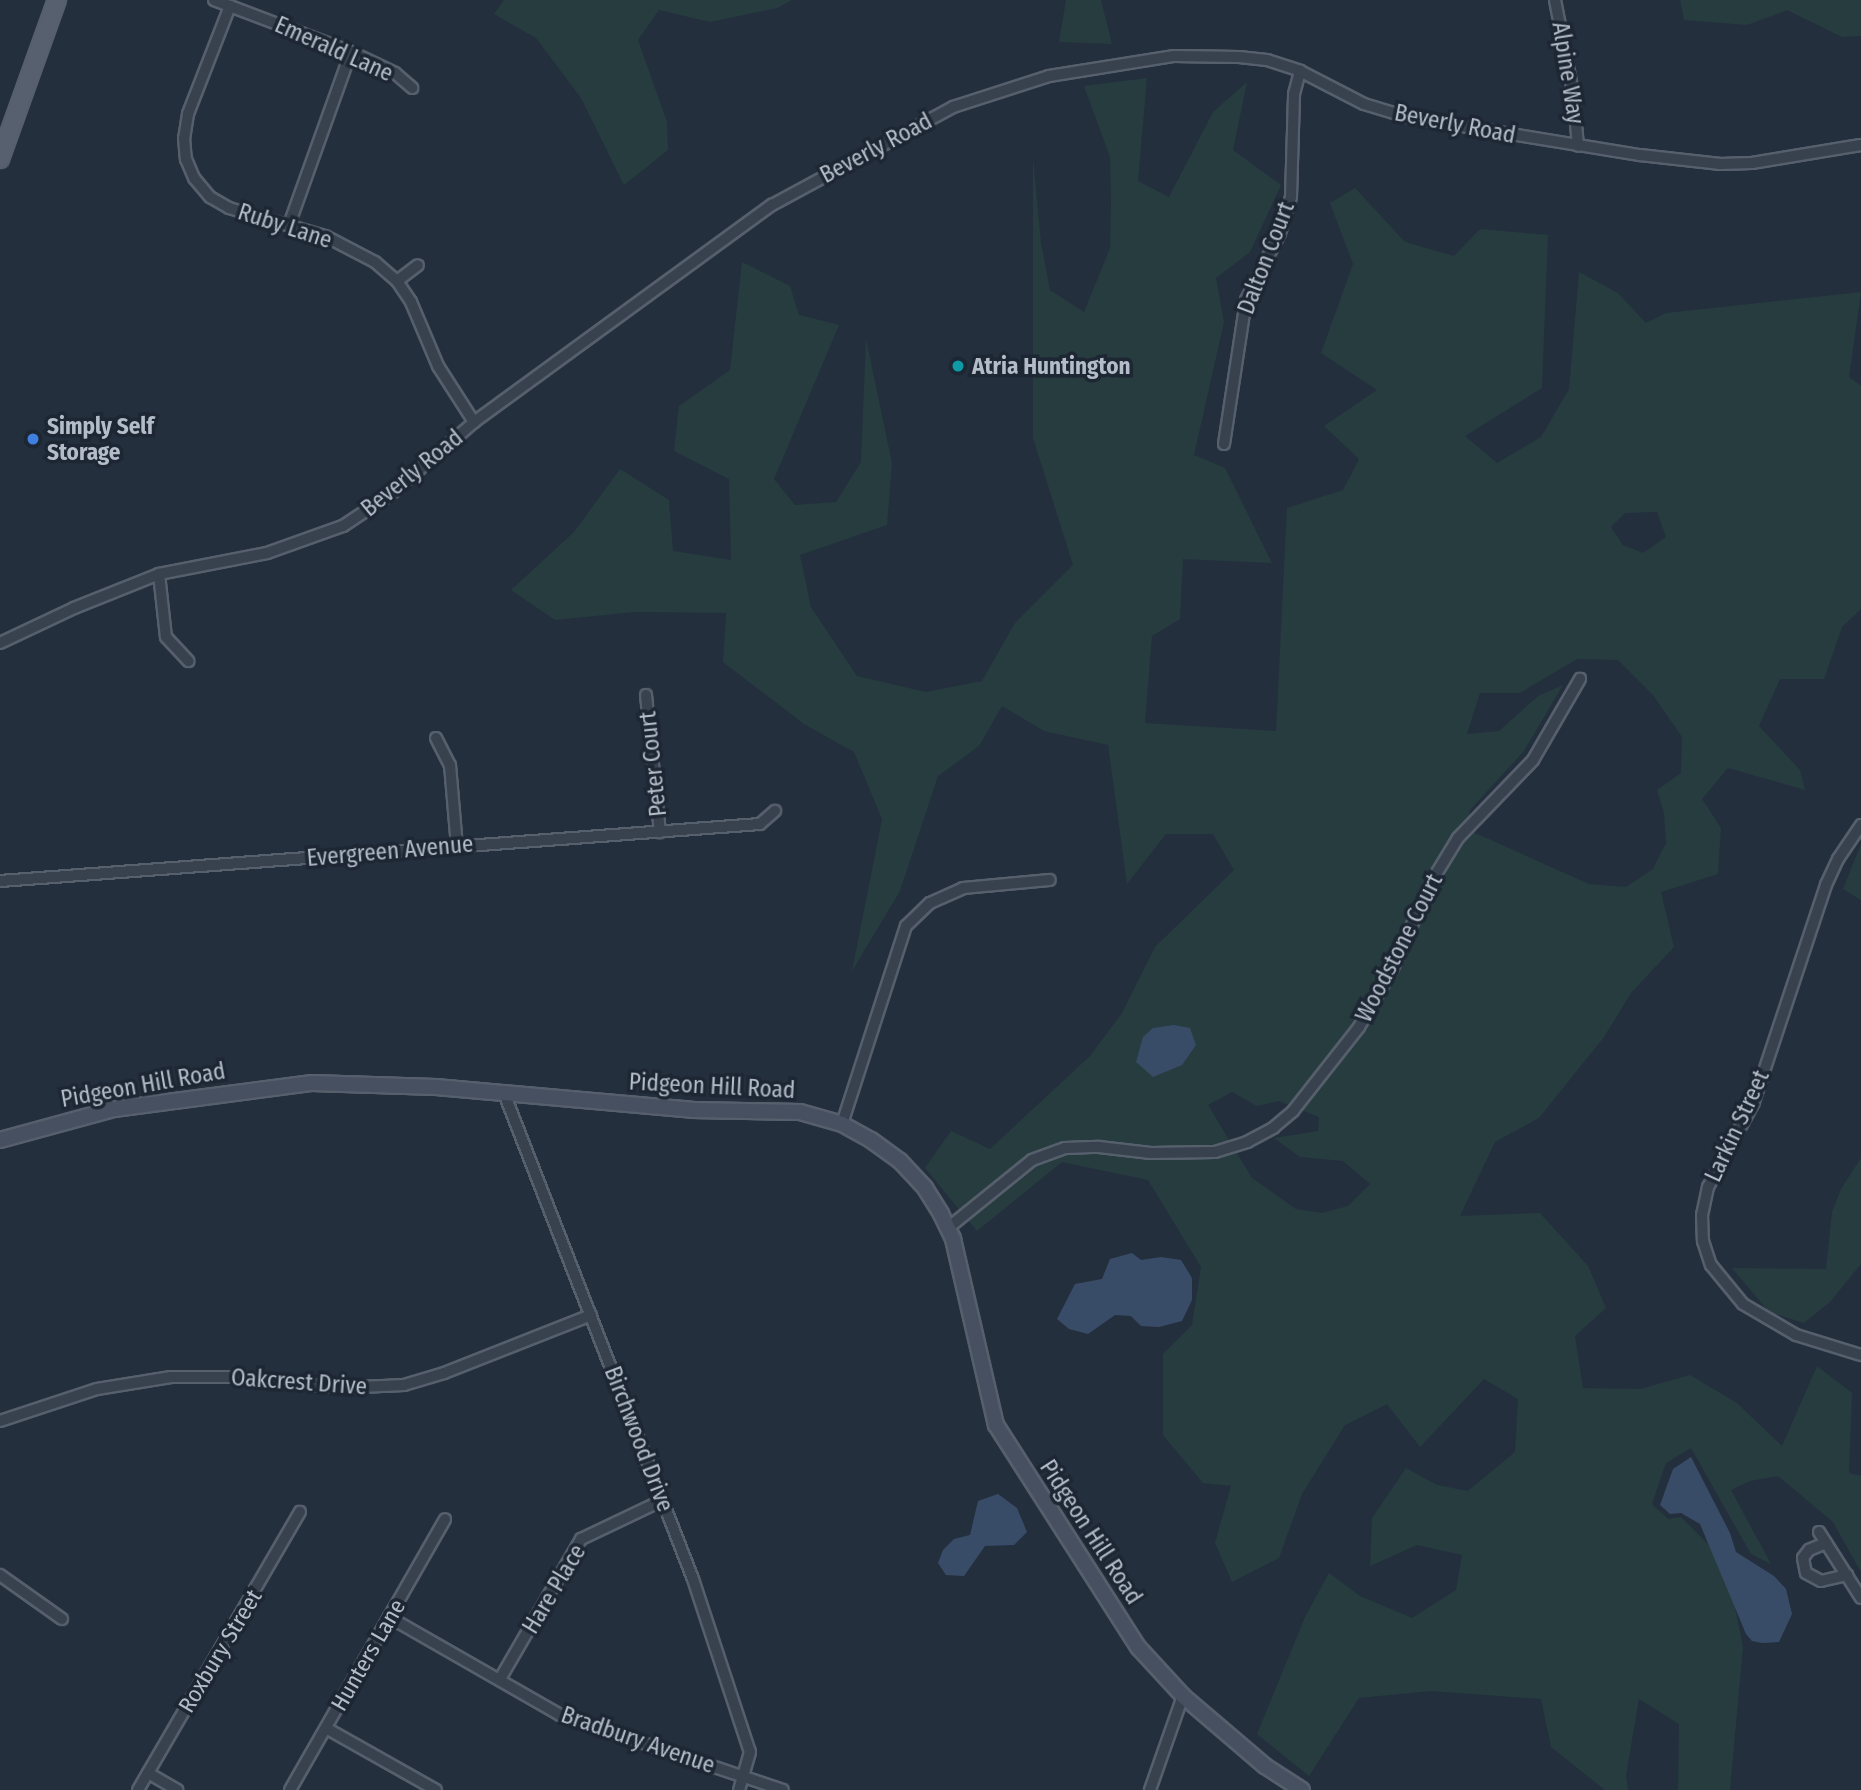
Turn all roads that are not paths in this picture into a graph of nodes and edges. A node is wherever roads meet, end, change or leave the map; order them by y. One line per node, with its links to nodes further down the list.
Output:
1 (57, 0): 10 (main road)
2 (214, 0): 4 (street, Emerald Lane)
3 (1555, 0): 9 (street, Alpine Way)
4 (230, 6): 5 (street, Emerald Lane); 11 (street, Ruby Lane)
5 (351, 52): 7 (street, Emerald Lane); 11 (street)
6 (1300, 71): 9 (street, Beverly Road); 14 (street, Beverly Road); 15 (street, Dalton Court)
7 (412, 88)
8 (1861, 145): 9 (street, Beverly Road)
9 (1578, 146)
10 (0, 159)
11 (289, 225): 13 (street, Ruby Lane)
12 (418, 265): 13 (street)
13 (397, 281): 14 (street, Ruby Lane)
14 (474, 422): 16 (street, Beverly Road)
15 (1224, 444)
16 (159, 574): 17 (street, Beverly Road); 18 (street)
17 (0, 643)
18 (188, 660)
19 (1580, 679): 31 (street, Woodstone Court)
20 (646, 695): 24 (street, Peter Court)
21 (436, 738): 25 (street)
22 (775, 811): 24 (street, Evergreen Avenue)
23 (1861, 825): 33 (street, Larkin Street)
24 (660, 832): 25 (street, Evergreen Avenue)
25 (457, 846): 27 (street, Evergreen Avenue)
26 (1050, 880): 29 (street)
27 (0, 881)
28 (504, 1093): 29 (street, Pidgeon Hill Road); 30 (street, Pidgeon Hill Road); 32 (street, Birchwood Drive)
29 (842, 1124): 31 (street, Pidgeon Hill Road)
30 (0, 1140)
31 (948, 1228): 46 (street, Pidgeon Hill Road)
32 (591, 1315): 34 (street, Oakcrest Drive); 35 (street, Birchwood Drive)
33 (1861, 1355)
34 (0, 1421)
35 (663, 1500): 45 (street, Hare Place); 49 (street, Birchwood Drive)
36 (300, 1512): 48 (street, Roxbury Street)
37 (445, 1519): 43 (street, Hunters Lane)
38 (1819, 1532): 39 (street)
39 (1826, 1543): 41 (street); 41 (street)
40 (0, 1575): 44 (street)
41 (1846, 1575): 42 (street)
42 (1861, 1598)
43 (389, 1617): 45 (street, Bradbury Avenue); 47 (street, Hunters Lane)
44 (62, 1619)
45 (500, 1679): 49 (street, Bradbury Avenue)
46 (1183, 1696): 56 (street); 57 (street, Pidgeon Hill Road)
47 (326, 1728): 52 (street, Hunters Lane); 53 (street)
48 (148, 1773): 50 (street, Roxbury Street); 51 (street)
49 (744, 1777): 54 (street, Birchwood Drive); 55 (street, Bradbury Avenue)
50 (138, 1790)
51 (178, 1790)
52 (290, 1790)
53 (436, 1790)
54 (739, 1790)
55 (783, 1790)
56 (1150, 1790)
57 (1302, 1790)

